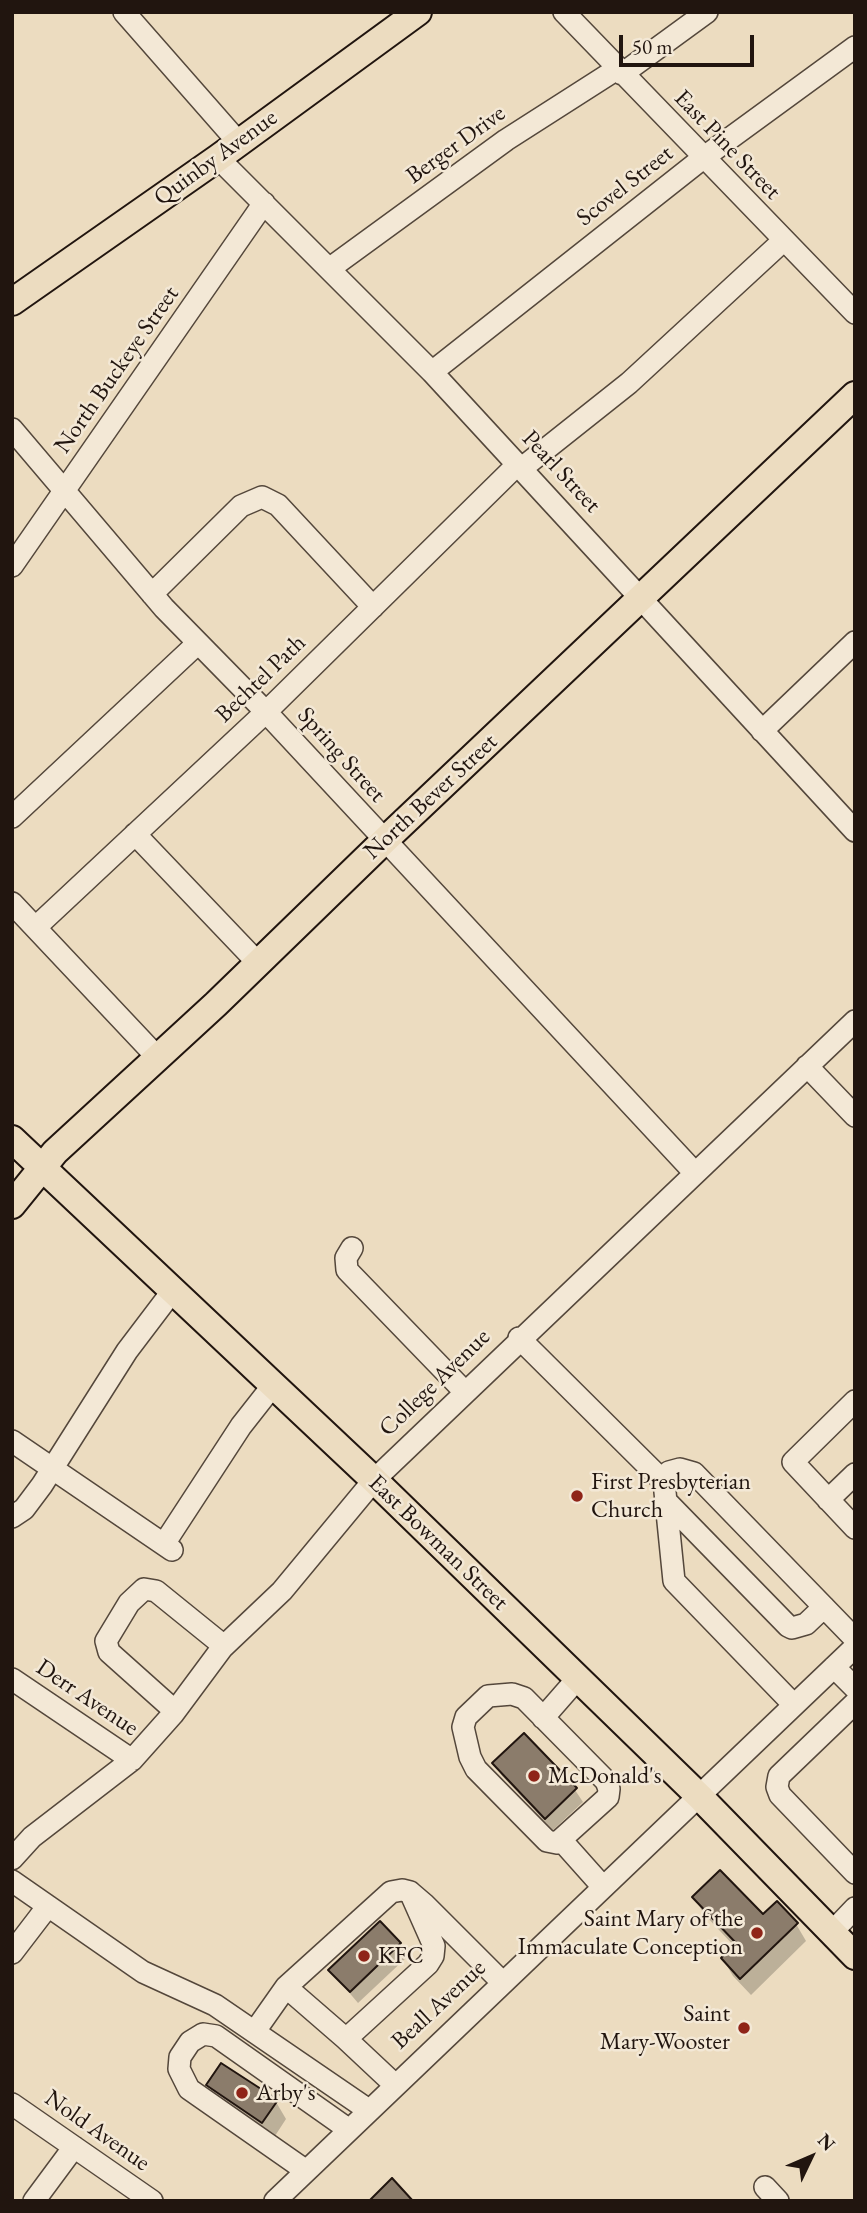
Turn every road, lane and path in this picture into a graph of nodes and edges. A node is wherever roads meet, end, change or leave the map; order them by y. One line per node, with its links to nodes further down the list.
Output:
1 (124, 12): 7 (street, Pearl Street)
2 (418, 12): 7 (main road, Quinby Avenue)
3 (564, 12): 6 (street, East Pine Street)
4 (707, 12): 6 (street, Berger Drive)
5 (855, 47): 8 (street, Scovel Street)
6 (619, 71): 8 (street, East Pine Street); 11 (street, Berger Drive)
7 (228, 150): 9 (street, Pearl Street); 12 (main road, Quinby Avenue)
8 (703, 158): 10 (street, East Pine Street); 14 (street, Scovel Street)
9 (264, 203): 11 (street, Pearl Street); 18 (street, North Buckeye Street)
10 (784, 240): 13 (street, East Pine Street); 17 (street, Bechtel Path)
11 (330, 270): 14 (street, Pearl Street)
12 (12, 302)
13 (855, 313)
14 (432, 372): 17 (street, Pearl Street)
15 (855, 395): 21 (main road, North Bever Street)
16 (12, 429): 18 (street, Spring Street)
17 (520, 466): 21 (street, Pearl Street); 22 (street, Bechtel Path)
18 (65, 492): 19 (street, North Buckeye Street); 20 (street, Spring Street)
19 (12, 566)
20 (152, 594): 22 (street); 24 (street, Spring Street)
21 (642, 600): 26 (street, Pearl Street); 30 (main road, North Bever Street)
22 (373, 607): 25 (street, Bechtel Path)
23 (855, 642): 26 (street)
24 (198, 643): 25 (street, Spring Street); 27 (street)
25 (266, 712): 29 (street, Bechtel Path); 30 (street, Spring Street)
26 (762, 731): 28 (street, Pearl Street)
27 (12, 817)
28 (855, 831)
29 (135, 834): 32 (street, Bechtel Path); 33 (street)
30 (384, 841): 33 (main road, North Bever Street); 40 (street, Spring Street)
31 (12, 903): 32 (street)
32 (36, 927): 35 (street)
33 (258, 963): 35 (main road, North Bever Street)
34 (855, 1021): 36 (street, College Avenue)
35 (159, 1058): 39 (main road, North Bever Street)
36 (807, 1066): 37 (street); 40 (street, College Avenue)
37 (855, 1116)
38 (12, 1139): 39 (main road, East Bowman Street)
39 (42, 1167): 41 (main road, North Bever Street); 43 (main road, East Bowman Street)
40 (694, 1172): 44 (street, College Avenue)
41 (12, 1205)
42 (352, 1248): 46 (street)
43 (174, 1289): 45 (main road, East Bowman Street); 49 (street)
44 (519, 1338): 46 (street, College Avenue); 52 (street)
45 (274, 1384): 49 (street); 51 (main road, East Bowman Street)
46 (464, 1391): 51 (street, College Avenue)
47 (855, 1401): 53 (street)
48 (12, 1441): 49 (street)
49 (52, 1469): 54 (street)
50 (855, 1474): 53 (street)
51 (374, 1480): 58 (street, College Avenue); 61 (main road, East Bowman Street)
52 (665, 1492): 56 (street); 56 (street); 65 (street)
53 (828, 1500): 55 (street)
54 (12, 1517)
55 (855, 1528)
56 (824, 1607): 57 (street)
57 (855, 1639)
58 (224, 1646): 66 (street, College Avenue); 66 (street)
59 (855, 1647): 60 (street, Beall Avenue)
60 (834, 1667): 63 (street); 65 (street, Beall Avenue)
61 (578, 1678): 67 (street); 69 (main road, East Bowman Street)
62 (12, 1679): 68 (street, Derr Avenue)
63 (855, 1688)
64 (855, 1703): 72 (street)
65 (794, 1705): 69 (street, Beall Avenue)
66 (175, 1711): 68 (street, College Avenue)
67 (544, 1718): 70 (street); 70 (street)
68 (132, 1760): 71 (street, College Avenue)
69 (700, 1797): 74 (street, Beall Avenue); 78 (main road, East Bowman Street)
70 (562, 1840): 74 (street)
71 (12, 1859)
72 (855, 1873)
73 (12, 1881): 76 (street)
74 (603, 1887): 81 (street, Beall Avenue)
75 (410, 1892): 81 (street); 82 (street); 84 (street)
76 (48, 1906): 79 (street); 83 (street)
77 (855, 1908): 78 (street)
78 (832, 1932): 80 (main road, East Bowman Street)
79 (12, 1953)
80 (854, 1953)
81 (502, 1982): 85 (street, Beall Avenue)
82 (286, 1987): 83 (street); 84 (street)
83 (255, 2031): 87 (street)
84 (346, 2039): 85 (street)
85 (394, 2084): 87 (street, Beall Avenue)
86 (12, 2104): 89 (street, Nold Avenue)
87 (368, 2109): 88 (street, Beall Avenue)
88 (348, 2129): 90 (street, Beall Avenue); 90 (street)
89 (74, 2147): 91 (street); 92 (street, Nold Avenue)
90 (305, 2170): 93 (street, Beall Avenue)
91 (34, 2201)
92 (152, 2201)
93 (275, 2201)

